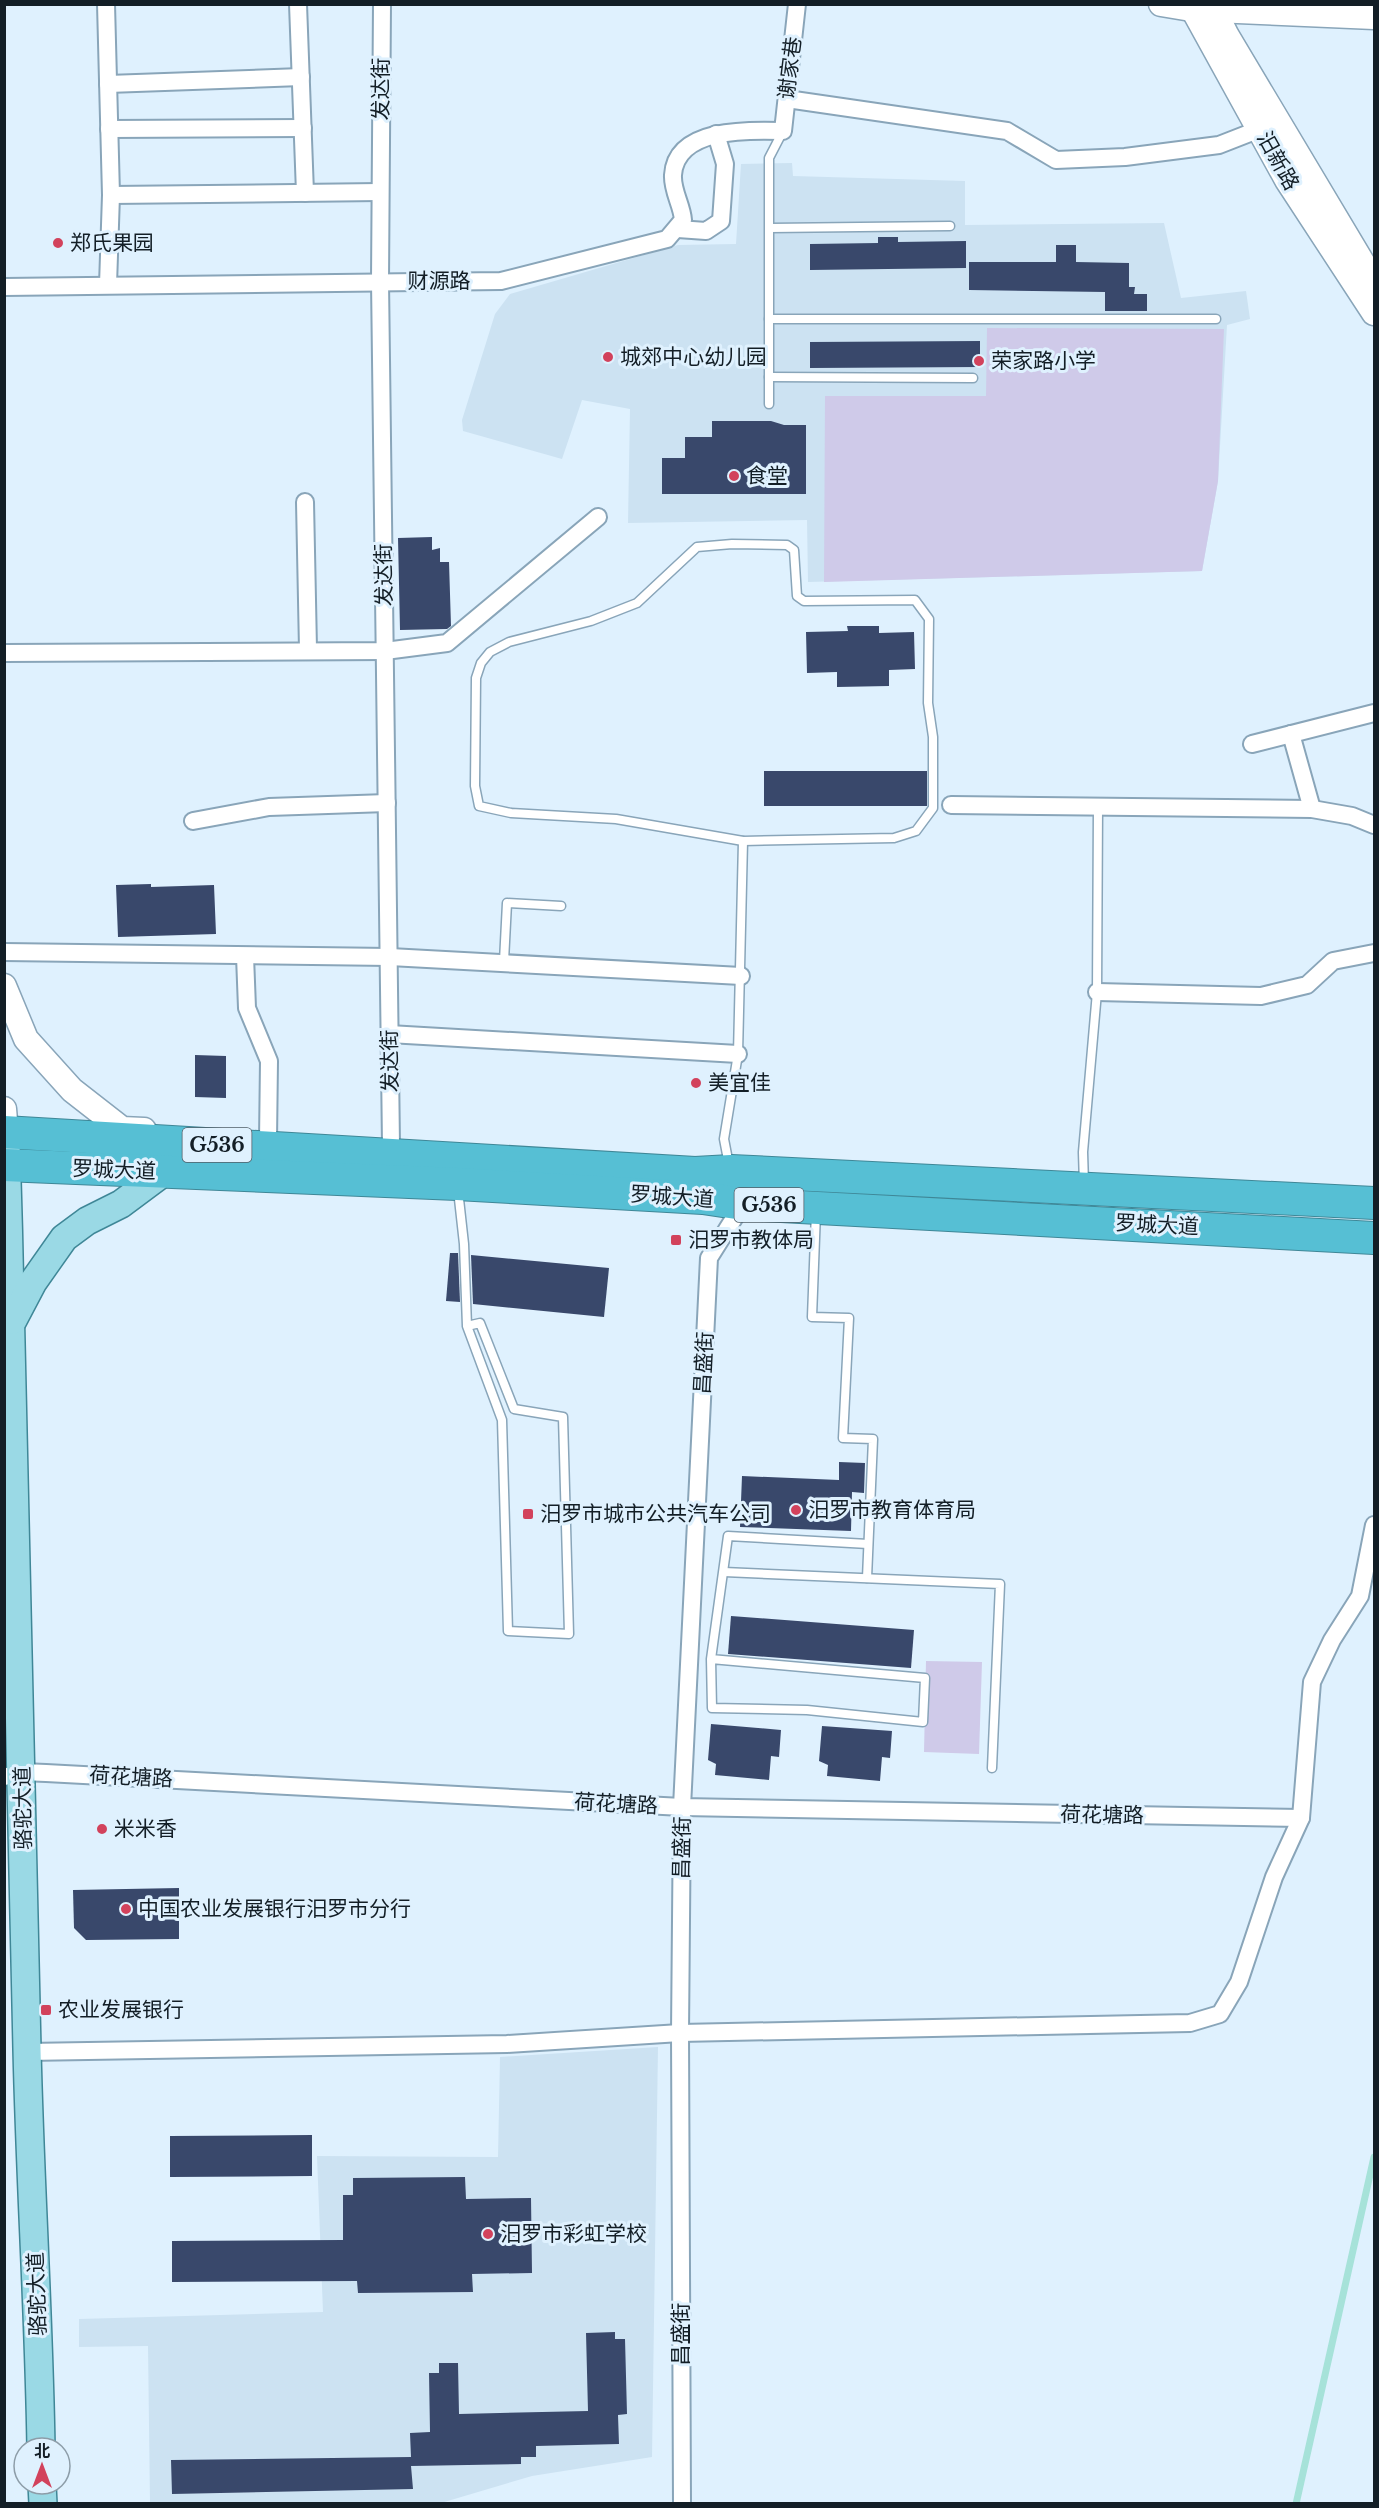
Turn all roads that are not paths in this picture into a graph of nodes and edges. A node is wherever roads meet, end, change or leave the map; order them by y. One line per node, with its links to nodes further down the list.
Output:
1 (106, 4): 9 (street)
2 (298, 4): 8 (street)
3 (382, 4): 17 (street, 发达街)
4 (797, 4): 10 (street, 谢家巷)
5 (1161, 4): 6 (street)
6 (1201, 7): 7 (street); 13 (street, 汨新路); 23 (street)
7 (1374, 17)
8 (301, 77): 9 (street); 11 (street)
9 (108, 84): 12 (street)
10 (787, 99): 13 (street); 14 (street, 谢家巷)
11 (303, 128): 12 (street); 16 (street)
12 (109, 129): 18 (street)
13 (1260, 129): 26 (street, 汨新路)
14 (783, 131): 15 (street); 20 (lane)
15 (716, 134): 21 (street); 21 (street)
16 (305, 192): 17 (street); 18 (street)
17 (380, 192): 22 (street, 发达街)
18 (111, 195): 24 (street)
19 (950, 226): 20 (lane)
20 (770, 228): 27 (lane)
21 (678, 229): 22 (street, 财源路)
22 (380, 281): 24 (street, 财源路); 35 (street, 发达街)
23 (1374, 282)
24 (108, 285): 25 (street, 财源路)
25 (4, 287)
26 (1374, 313)
27 (769, 319): 28 (lane); 29 (lane)
28 (1216, 320)
29 (769, 377): 30 (lane); 31 (lane)
30 (973, 378)
31 (769, 404)
32 (305, 502): 34 (street)
33 (598, 517): 35 (street)
34 (308, 650): 35 (street); 36 (street)
35 (385, 651): 40 (street, 发达街)
36 (4, 653)
37 (1374, 713): 38 (street)
38 (1291, 734): 39 (street); 43 (street)
39 (1252, 744)
40 (387, 803): 44 (street); 51 (street, 发达街)
41 (951, 805): 42 (street)
42 (1098, 806): 43 (street); 55 (lane)
43 (1312, 809): 45 (street)
44 (193, 821)
45 (1374, 825)
46 (743, 841): 46 (lane); 53 (lane)
47 (561, 906): 52 (lane)
48 (4, 952): 50 (street)
49 (1374, 952): 55 (street)
50 (246, 956): 51 (street); 59 (street)
51 (390, 957): 52 (street); 56 (street, 发达街)
52 (504, 961): 53 (street)
53 (741, 976): 57 (lane)
54 (4, 986): 59 (street)
55 (1097, 992): 66 (lane)
56 (389, 1034): 57 (street); 60 (street, 发达街)
57 (738, 1054): 64 (lane)
58 (5, 1124): 61 (highway, 罗城大道 / G536); 62 (main road, 骆驼大道)
59 (268, 1140): 60 (street)
60 (391, 1145): 61 (street)
61 (429, 1159): 64 (highway, 罗城大道 / G536)
62 (6, 1165): 63 (highway, 罗城大道 / G536); 72 (main road, 骆驼大道)
63 (164, 1172): 65 (highway, 罗城大道 / G536); 72 (main road)
64 (731, 1172): 66 (highway, 罗城大道 / G536)
65 (457, 1184): 68 (highway, 罗城大道 / G536); 73 (lane)
66 (1084, 1187): 67 (highway, 罗城大道 / G536)
67 (1374, 1203)
68 (743, 1204): 69 (highway, 罗城大道 / G536); 81 (street, 昌盛街)
69 (816, 1206): 70 (highway, 罗城大道 / G536); 75 (lane)
70 (1374, 1238): 71 (street)
71 (1374, 1246)
72 (12, 1321): 80 (main road, 骆驼大道)
73 (467, 1326): 73 (lane)
74 (1374, 1525): 82 (street)
75 (868, 1544): 76 (lane); 77 (lane)
76 (724, 1572): 77 (lane); 78 (lane)
77 (867, 1578): 79 (lane)
78 (711, 1659): 78 (lane)
79 (992, 1768)
80 (10, 1770): 81 (street, 荷花塘路); 84 (main road, 骆驼大道)
81 (682, 1808): 82 (street, 荷花塘路); 83 (street, 昌盛街)
82 (1301, 1818): 83 (street)
83 (680, 2033): 84 (street); 86 (street, 昌盛街)
84 (27, 2052): 85 (main road, 骆驼大道)
85 (41, 2436)
86 (682, 2504)

